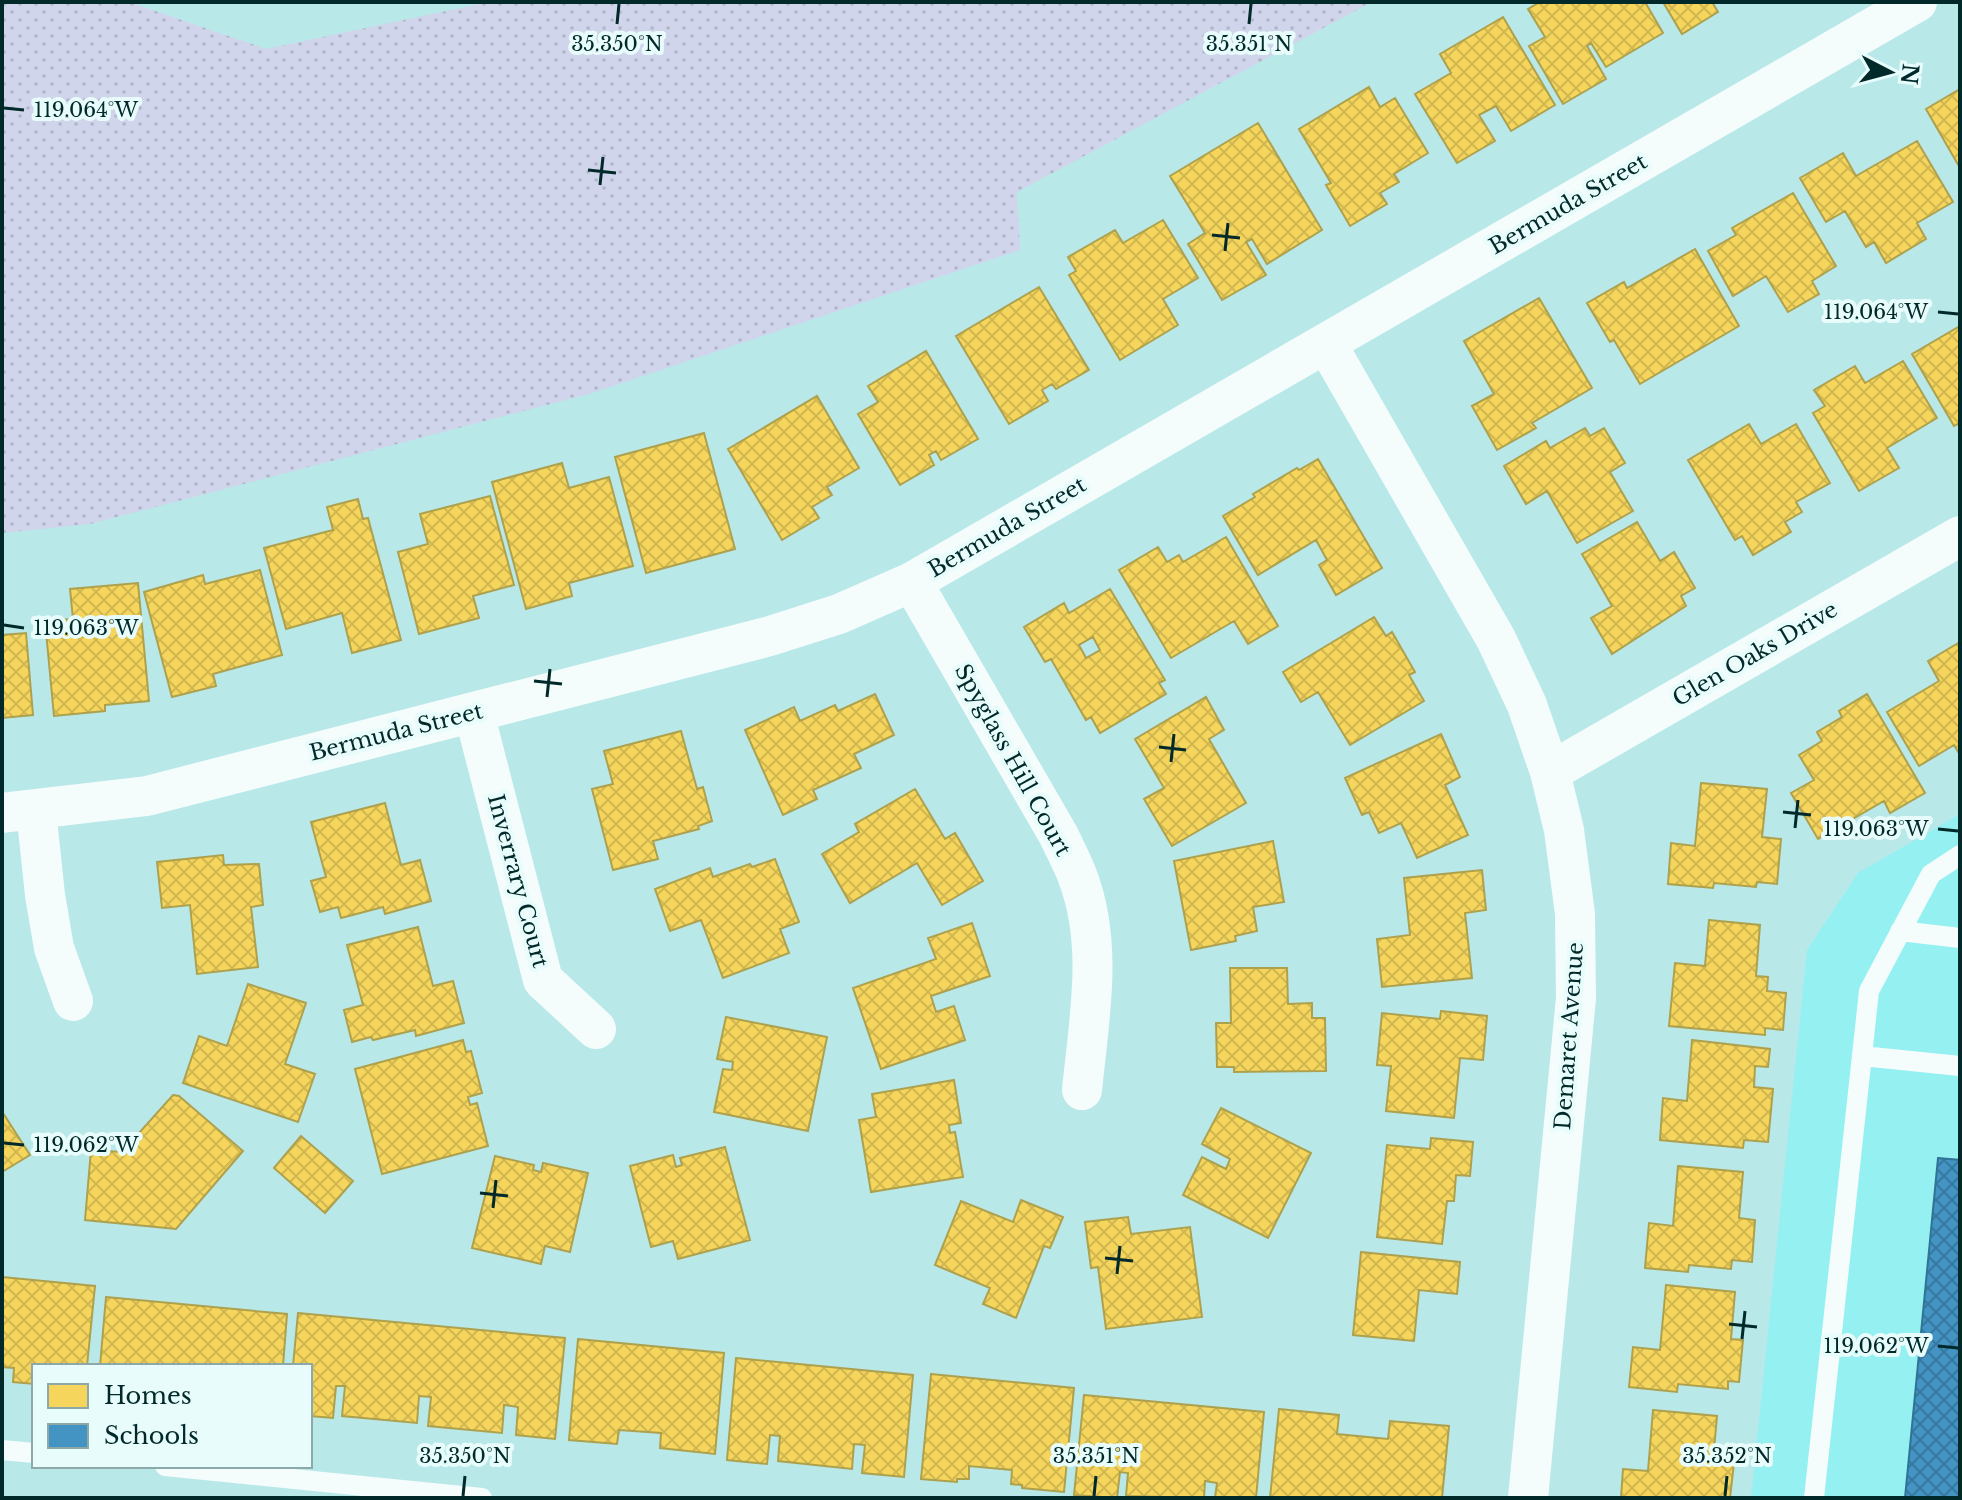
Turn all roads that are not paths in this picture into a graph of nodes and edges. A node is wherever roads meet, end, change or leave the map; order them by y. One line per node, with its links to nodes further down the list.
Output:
1 (1917, 2): 2 (street, Bermuda Street)
2 (1326, 343): 4 (street, Bermuda Street); 6 (street, Demaret Avenue)
3 (1960, 536): 6 (street, Glen Oaks Drive)
4 (912, 582): 5 (street, Bermuda Street); 15 (street, Spyglass Hill Court)
5 (474, 713): 7 (street, Bermuda Street); 12 (street, Inverrary Court)
6 (1550, 772): 20 (street, Demaret Avenue)
7 (19, 812): 11 (street)
8 (1960, 855): 9 (lane)
9 (1900, 931): 10 (lane); 13 (lane)
10 (1960, 938)
11 (73, 1001)
12 (596, 1029)
13 (1862, 1056): 14 (lane); 21 (lane)
14 (1960, 1066)
15 (1082, 1090)
16 (2, 1450): 17 (lane)
17 (32, 1453)
18 (185, 1468): 19 (lane)
19 (482, 1498)
20 (1528, 1498)
21 (1814, 1498)

